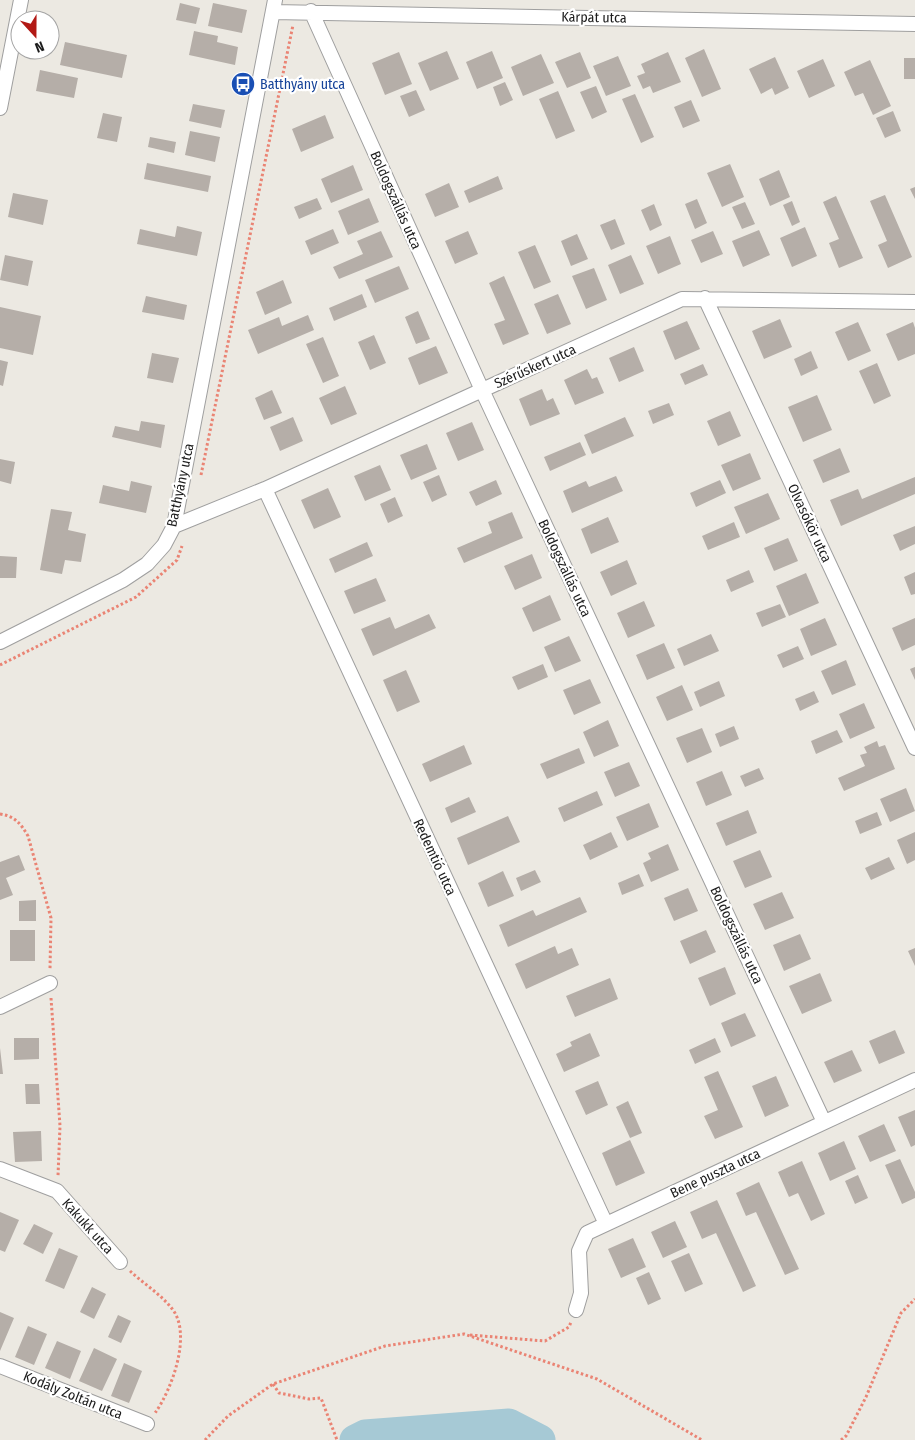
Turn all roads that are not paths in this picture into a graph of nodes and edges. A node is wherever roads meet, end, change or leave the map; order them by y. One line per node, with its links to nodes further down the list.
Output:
1 (21, 0): 5 (street)
2 (274, 6): 3 (street, Kárpát utca); 10 (street, Batthyány utca)
3 (312, 11): 4 (street, Kárpát utca); 8 (street, Boldogszállás utca)
4 (915, 24)
5 (0, 108)
6 (705, 298): 7 (street, Szérűskert utca); 8 (street, Szérűskert utca); 12 (street, Olvasókör utca)
7 (915, 302)
8 (482, 390): 9 (street, Szérűskert utca); 16 (street, Boldogszállás utca)
9 (265, 489): 10 (street, Szérűskert utca); 18 (street, Redemtió utca)
10 (174, 526): 11 (street, Batthyány utca)
11 (0, 642)
12 (915, 748)
13 (50, 983): 14 (street)
14 (0, 1007)
15 (915, 1080): 16 (street, Bene puszta utca)
16 (824, 1122): 18 (street, Bene puszta utca)
17 (0, 1169): 19 (street, Kakukk utca)
18 (606, 1224): 20 (street, Bene puszta utca)
19 (120, 1262)
20 (576, 1310)
21 (0, 1366): 22 (street, Kodály Zoltán utca)
22 (147, 1424)

